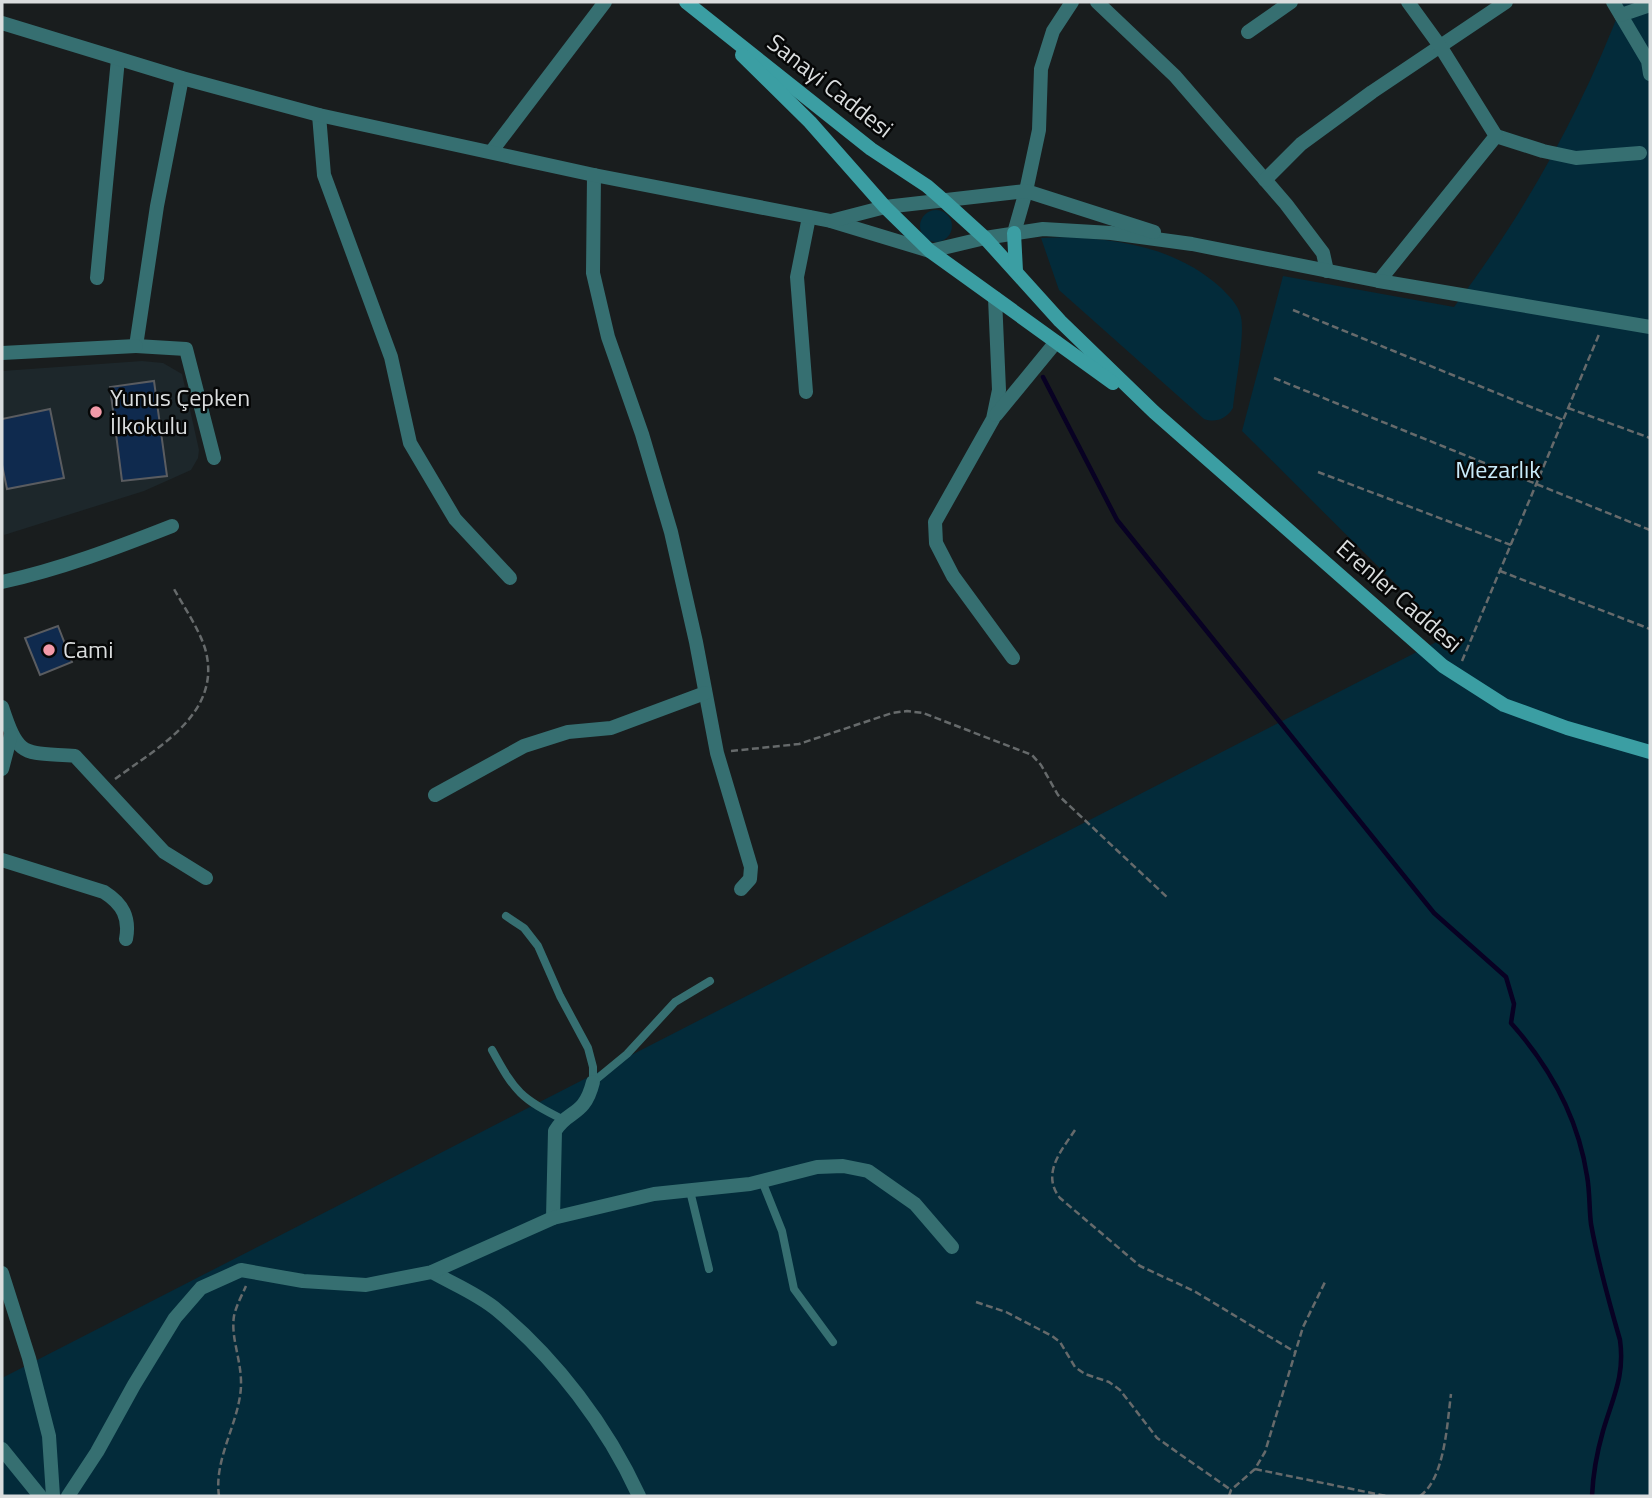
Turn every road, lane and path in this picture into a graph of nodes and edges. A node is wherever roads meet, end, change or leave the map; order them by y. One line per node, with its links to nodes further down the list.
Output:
1 (604, 2): 19 (street)
2 (1072, 2): 23 (street)
3 (1097, 2): 22 (street)
4 (1291, 2): 12 (street)
5 (1408, 2): 13 (street)
6 (1506, 2): 13 (street)
7 (1612, 2): 10 (street)
8 (688, 4): 24 (main road, Sanayi Caddesi); 25 (main road, Sanayi Caddesi)
9 (1650, 5): 10 (street)
10 (1621, 15): 15 (street)
11 (2, 23): 14 (street)
12 (1248, 32)
13 (1440, 46): 18 (street); 22 (street)
14 (118, 59): 16 (street); 34 (street)
15 (1650, 74)
16 (182, 78): 17 (street); 41 (street)
17 (318, 115): 19 (street); 57 (street)
18 (1496, 136): 20 (street); 35 (street)
19 (491, 152): 21 (street)
20 (1640, 153)
21 (594, 175): 26 (street); 63 (street)
22 (1265, 180): 32 (street)
23 (1026, 191): 24 (street); 28 (street); 30 (street)
24 (942, 199): 25 (street); 29 (main road, Erenler Caddesi)
25 (885, 207): 27 (street); 31 (main road, Sanayi Caddesi)
26 (809, 217): 27 (street); 44 (street)
27 (831, 221): 31 (street)
28 (1014, 233): 29 (street); 30 (street); 33 (main road)
29 (985, 238): 31 (street); 33 (main road, Erenler Caddesi)
30 (1192, 244): 32 (street)
31 (930, 251): 36 (main road, Erenler Caddesi)
32 (1327, 271): 35 (street)
33 (1016, 273): 46 (main road, Erenler Caddesi)
34 (97, 278)
35 (1379, 281): 38 (street)
36 (995, 298): 40 (main road, Erenler Caddesi); 47 (street)
37 (1293, 310): 48 (path)
38 (1606, 319): 39 (street); 45 (path)
39 (1650, 327)
40 (1056, 342): 46 (main road, Erenler Caddesi); 47 (street)
41 (136, 346): 42 (street); 50 (street)
42 (2, 353)
43 (1274, 378): 52 (path)
44 (806, 392)
45 (1568, 408): 48 (path); 49 (path)
46 (1154, 412): 62 (main road, Erenler Caddesi)
47 (993, 419): 61 (street)
48 (1563, 420): 52 (path)
49 (1650, 438)
50 (214, 458)
51 (1318, 472): 55 (path)
52 (1536, 485): 54 (path); 55 (path)
53 (172, 526): 58 (street)
54 (1650, 530)
55 (1511, 545): 56 (path)
56 (1500, 571): 60 (path); 62 (path)
57 (510, 578)
58 (2, 582)
59 (174, 589): 69 (path)
60 (1650, 629)
61 (1013, 658)
62 (1456, 676): 66 (main road, Erenler Caddesi)
63 (705, 693): 67 (street); 70 (street)
64 (2, 707): 65 (street)
65 (11, 735): 68 (street); 69 (street)
66 (1650, 752)
67 (717, 753): 73 (street); 74 (path)
68 (2, 769)
69 (104, 787): 72 (street)
70 (435, 795)
71 (2, 860): 76 (street)
72 (206, 878)
73 (741, 888)
74 (1169, 899)
75 (506, 916): 79 (lane)
76 (126, 939)
77 (710, 981): 79 (lane)
78 (492, 1050): 80 (lane)
79 (593, 1082): 80 (street)
80 (564, 1120): 84 (street)
81 (1075, 1130): 93 (path)
82 (762, 1181): 83 (street); 85 (street); 92 (lane)
83 (690, 1191): 84 (street); 86 (lane)
84 (553, 1218): 88 (street)
85 (952, 1247)
86 (709, 1269)
87 (252, 1272): 88 (street); 100 (street); 101 (path)
88 (432, 1272): 102 (street)
89 (2, 1273): 99 (street)
90 (1325, 1282): 93 (path)
91 (976, 1302): 97 (path)
92 (833, 1342)
93 (1295, 1352): 96 (path)
94 (1451, 1394): 105 (path)
95 (2, 1449): 98 (street)
96 (1255, 1469): 97 (path); 104 (path)
97 (1231, 1490): 103 (path)
98 (40, 1496)
99 (53, 1496)
100 (68, 1496)
101 (219, 1496)
102 (639, 1496)
103 (1229, 1496)
104 (1386, 1496)
105 (1420, 1496)

